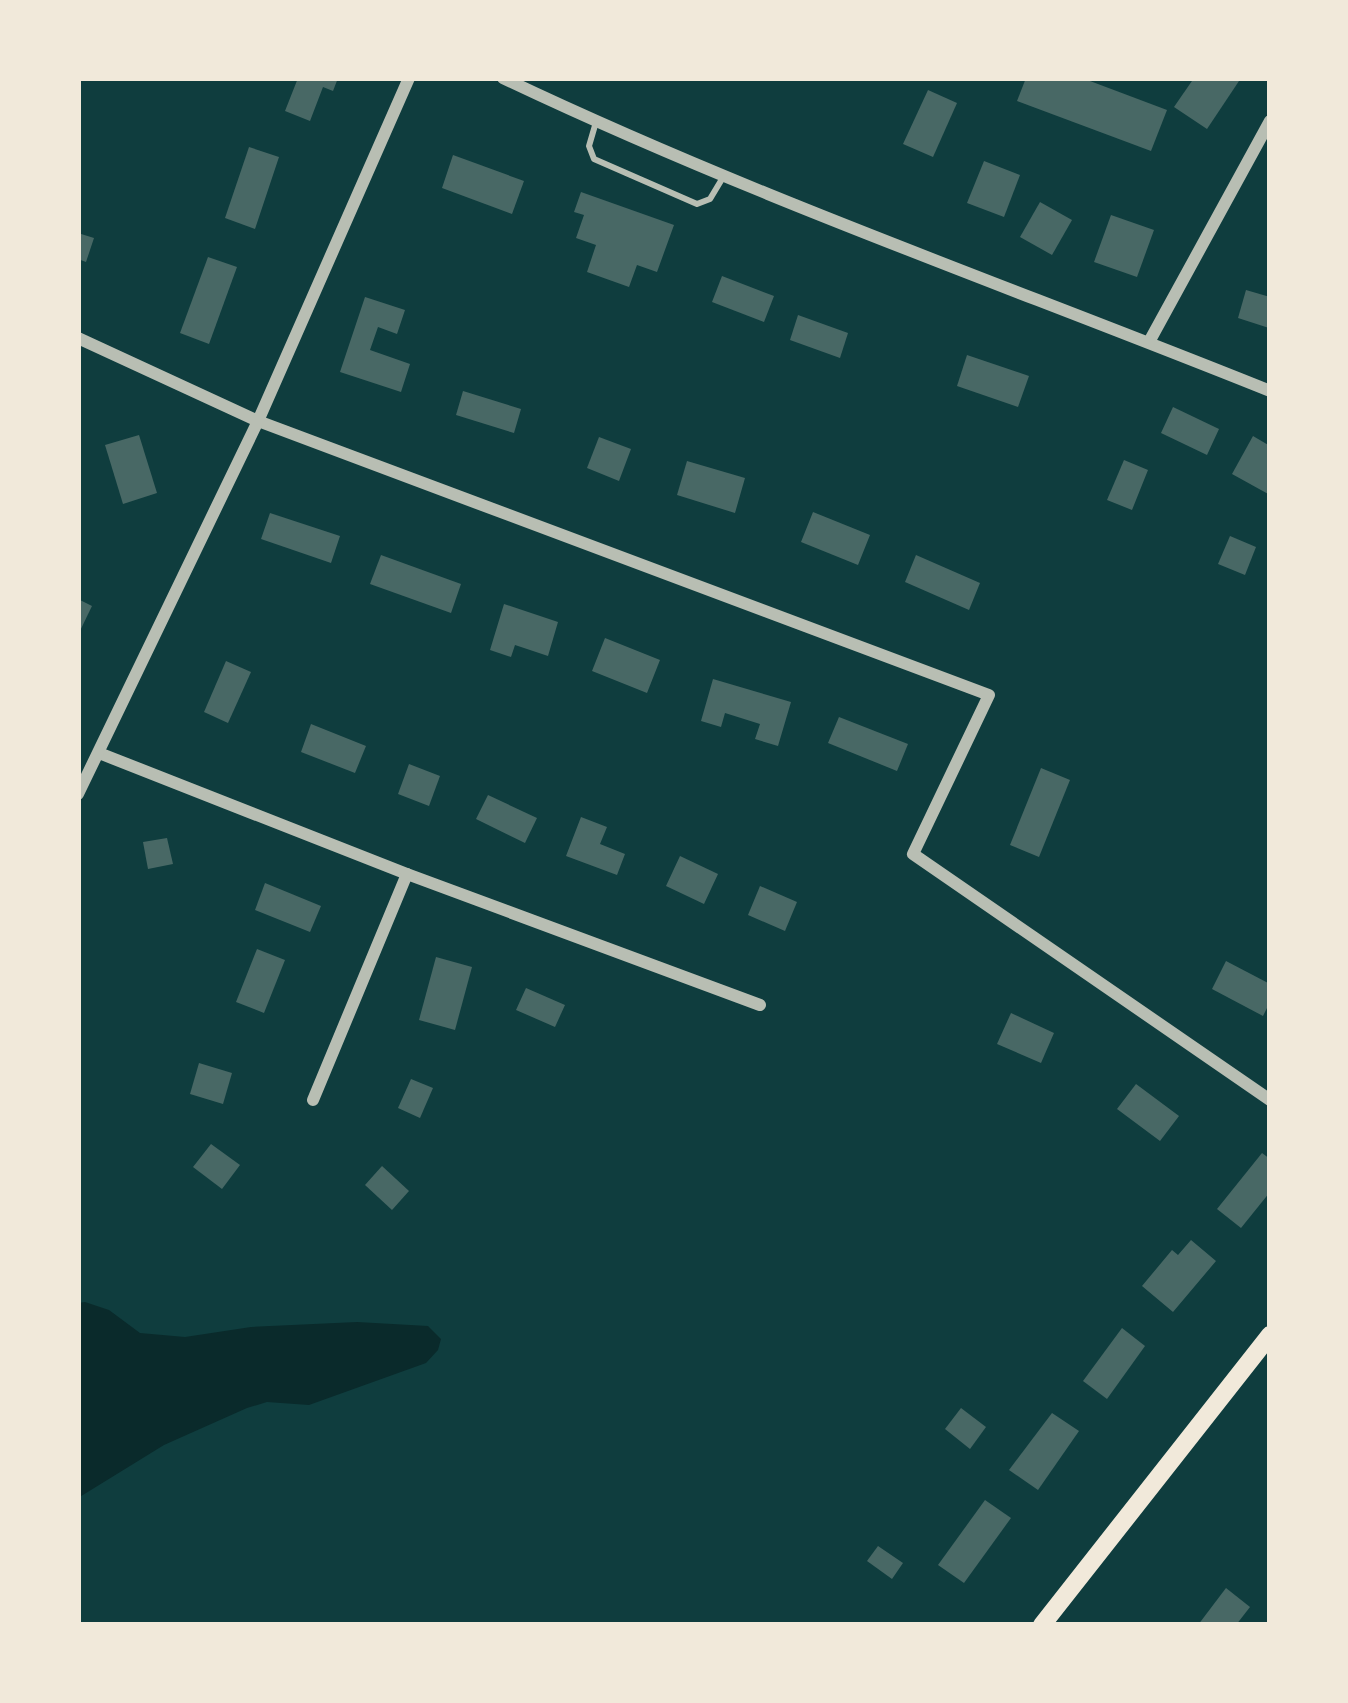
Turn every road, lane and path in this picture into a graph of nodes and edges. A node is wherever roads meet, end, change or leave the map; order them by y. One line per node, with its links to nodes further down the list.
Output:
1 (410, 78): 9 (street)
2 (503, 78): 4 (street)
3 (1270, 121): 7 (street)
4 (596, 122): 5 (street); 5 (lane)
5 (724, 176): 7 (street)
6 (78, 338): 9 (street)
7 (1149, 342): 8 (street)
8 (1270, 391)
9 (258, 421): 10 (street); 15 (street)
10 (99, 753): 11 (street); 12 (street)
11 (78, 794)
12 (407, 874): 13 (street); 14 (street)
13 (760, 1004)
14 (313, 1100)
15 (1270, 1100)
16 (1270, 1336): 17 (main road)
17 (1042, 1625)

